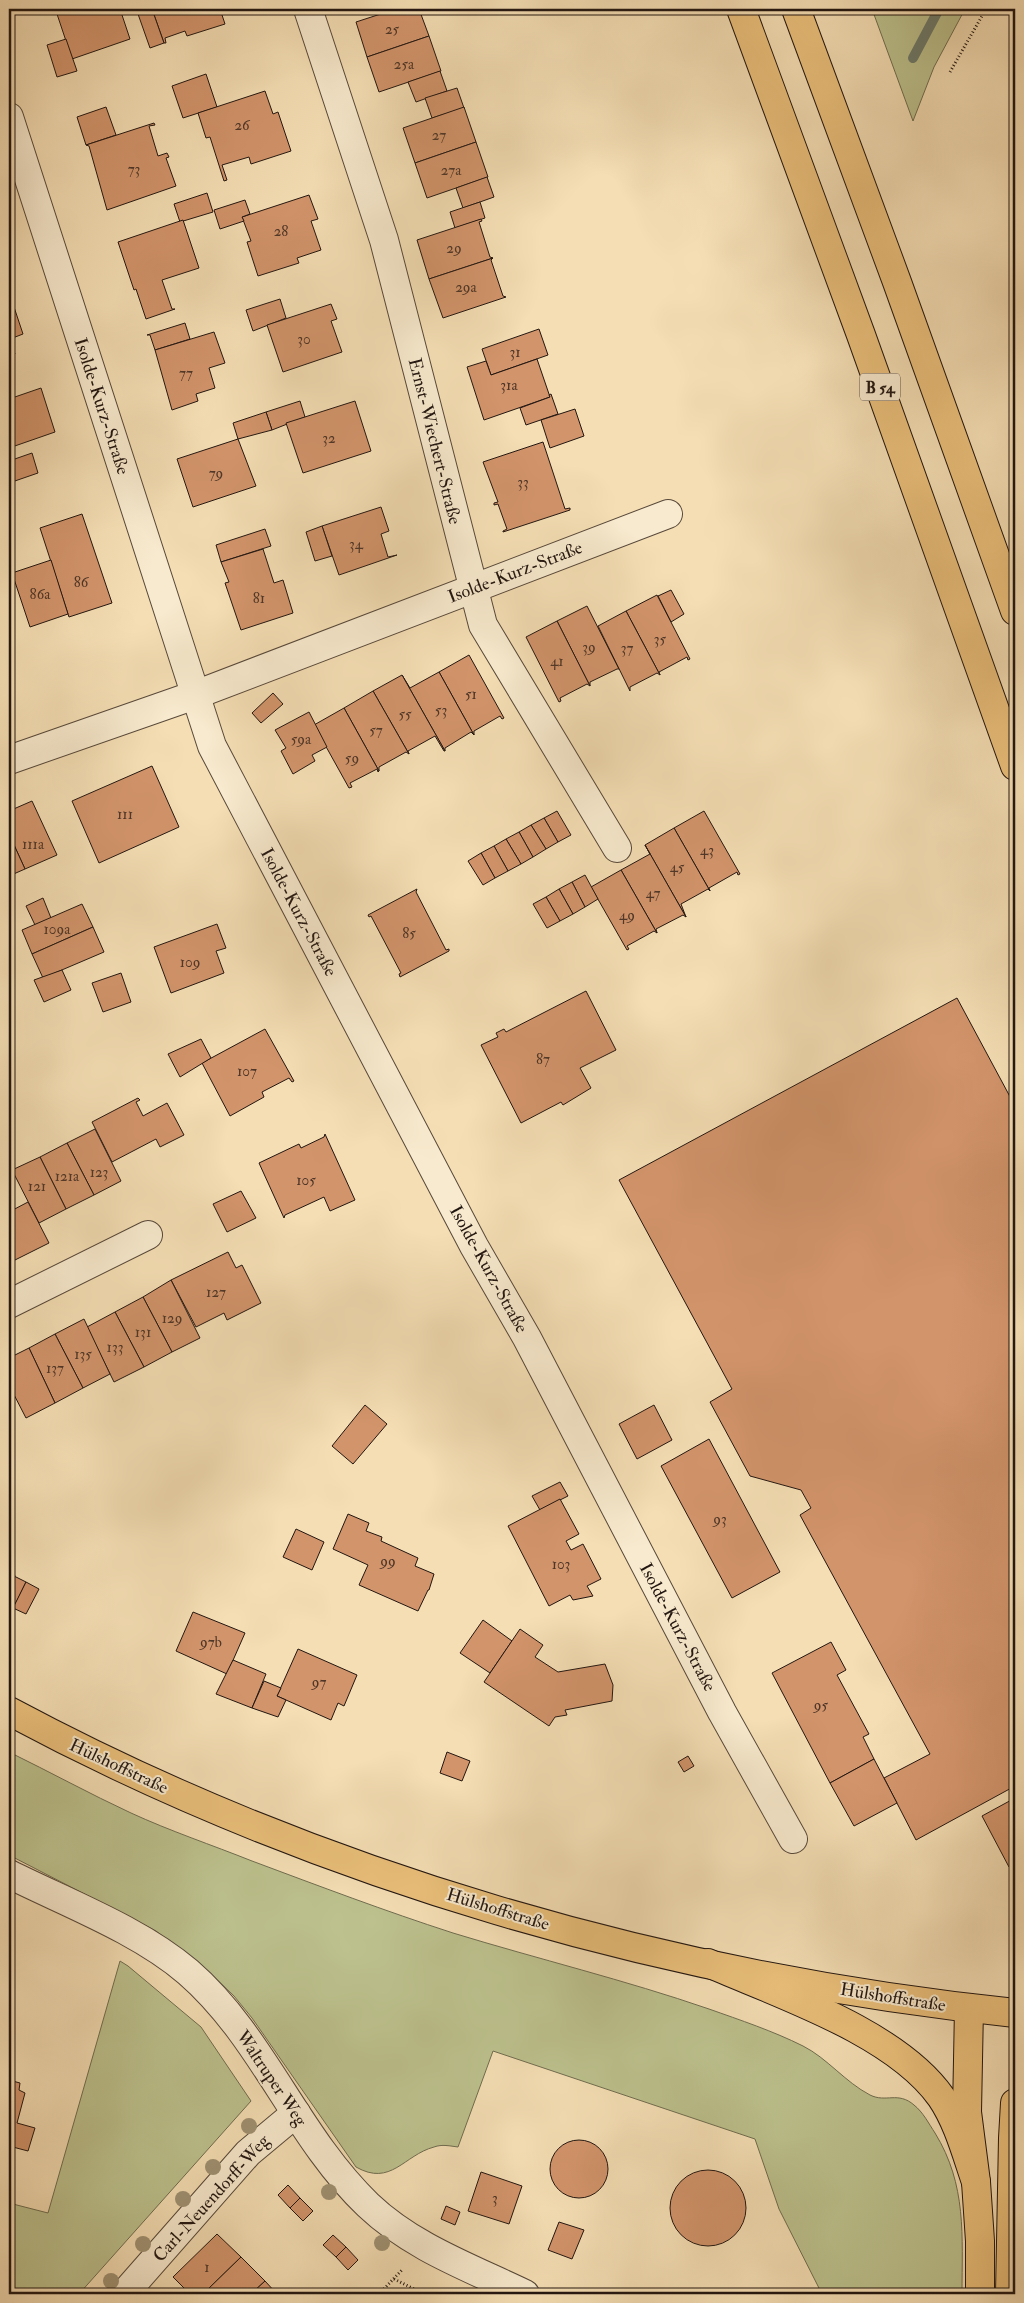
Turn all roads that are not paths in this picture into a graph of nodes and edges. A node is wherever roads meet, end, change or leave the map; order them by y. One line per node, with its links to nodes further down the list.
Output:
1 (308, 9): 8 (street, Ernst-Wiechert-Straße)
2 (741, 9): 12 (main road, B 54)
3 (796, 9): 6 (main road)
4 (9, 117): 10 (street, Isolde-Kurz-Straße)
5 (668, 514): 8 (street, Isolde-Kurz-Straße)
6 (993, 548): 7 (main road); 9 (main road)
7 (1015, 585)
8 (472, 588): 10 (street, Isolde-Kurz-Straße); 13 (street, Ernst-Wiechert-Straße)
9 (1015, 611)
10 (195, 695): 11 (street, Isolde-Kurz-Straße); 17 (street, Isolde-Kurz-Straße)
11 (9, 760)
12 (1015, 766)
13 (617, 848)
14 (148, 1235): 15 (street)
15 (9, 1304)
16 (9, 1711): 19 (main road, Hülshoffstraße)
17 (793, 1839)
18 (9, 1874): 23 (street, Waltruper Weg)
19 (708, 1963): 20 (main road, Hülshoffstraße); 24 (main road)
20 (969, 2008): 21 (main road, Hülshoffstraße); 24 (main road)
21 (1015, 2013)
22 (1015, 2103): 28 (main road)
23 (296, 2113): 25 (street, Carl-Neuendorff-Weg); 26 (street, Waltruper Weg)
24 (976, 2182): 27 (main road)
25 (130, 2292)
26 (525, 2294)
27 (980, 2294)
28 (1010, 2294)

